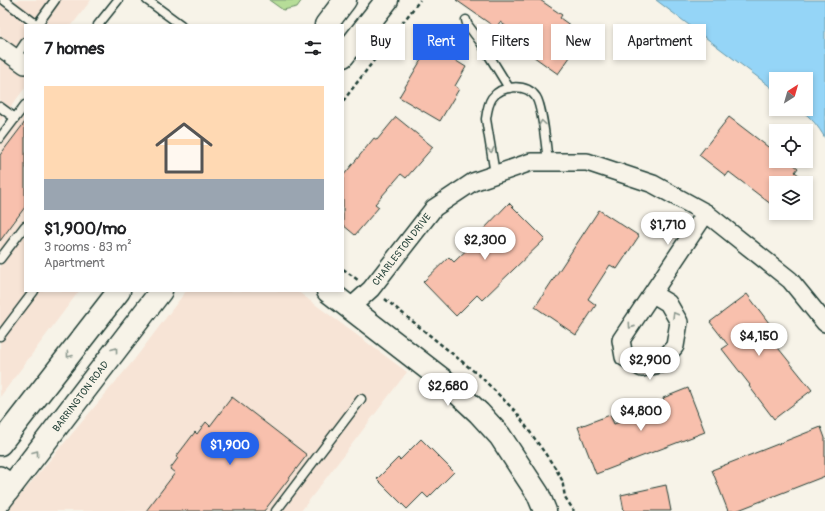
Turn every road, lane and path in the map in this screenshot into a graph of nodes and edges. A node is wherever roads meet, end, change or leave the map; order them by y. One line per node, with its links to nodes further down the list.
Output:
1 (4, 0): 9 (lane)
2 (55, 0): 10 (lane)
3 (118, 0): 11 (lane)
4 (147, 0): 12 (lane)
5 (345, 0): 13 (main road)
6 (387, 0): 16 (main road)
7 (420, 0): 19 (path)
8 (466, 20): 18 (lane)
9 (36, 24)
10 (38, 24)
11 (99, 24)
12 (180, 24)
13 (327, 24)
14 (0, 47): 17 (street)
15 (24, 47): 17 (lane)
16 (344, 55)
17 (20, 61)
18 (509, 88): 24 (lane, one-way to 18); 25 (lane, one-way to 25)
19 (344, 101)
20 (24, 106): 22 (lane)
21 (0, 107): 22 (lane)
22 (15, 118): 23 (lane)
23 (0, 138)
24 (548, 162): 25 (street, CHARLESTON DRIVE); 26 (street, CHARLESTON DRIVE)
25 (495, 174): 38 (street, CHARLESTON DRIVE)
26 (706, 213): 35 (street); 39 (street, CHARLESTON DRIVE)
27 (24, 227): 28 (lane)
28 (0, 260)
29 (344, 269): 30 (path)
30 (352, 275)
31 (33, 292): 40 (lane)
32 (118, 292): 42 (main road, one-way to 42)
33 (159, 292): 43 (main road, BARRINGTON ROAD, one-way to 33)
34 (329, 292): 38 (main road)
35 (653, 294)
36 (382, 297): 37 (path)
37 (391, 303)
38 (350, 308): 45 (main road)
39 (825, 323)
40 (0, 336)
41 (361, 399): 44 (lane)
42 (0, 444)
43 (4, 487)
44 (276, 511)
45 (545, 511)

